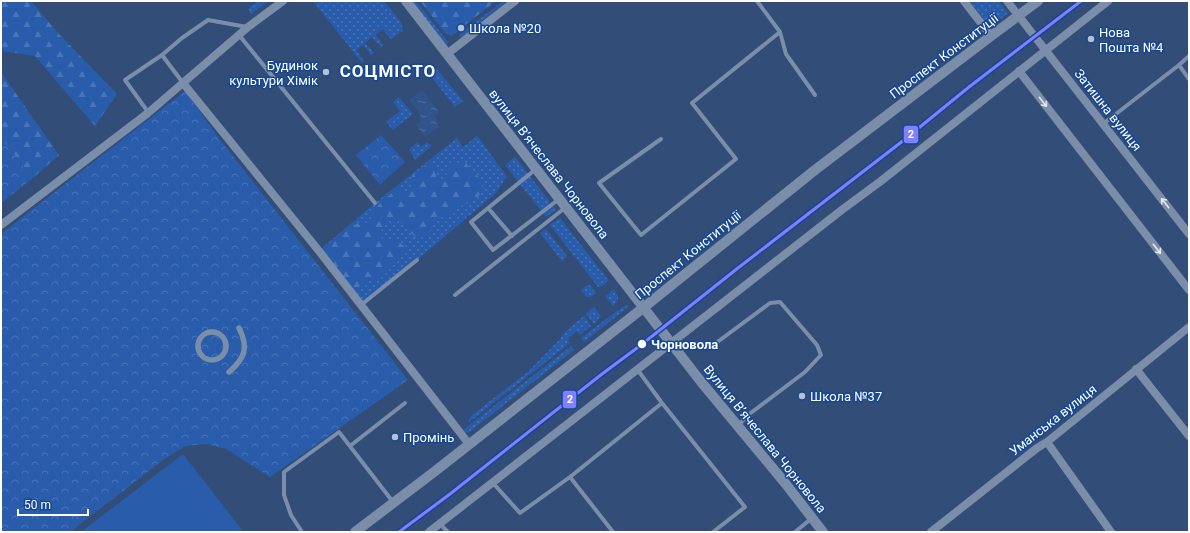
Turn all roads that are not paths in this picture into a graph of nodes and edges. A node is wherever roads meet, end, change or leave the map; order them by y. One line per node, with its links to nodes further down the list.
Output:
1 (283, 1): 10 (street)
2 (406, 1): 15 (street, вулиця Вʼячеслава Чорновола)
3 (515, 1): 15 (street)
4 (757, 1): 11 (lane)
5 (964, 1): 13 (street)
6 (1007, 1): 9 (street, Затишна вулиця)
7 (1038, 1): 9 (street, Проспект Конституції)
8 (1108, 1): 14 (street)
9 (1018, 16): 13 (street, Проспект Конституції); 14 (street, Затишна вулиця)
10 (248, 27): 12 (street); 16 (lane)
11 (780, 32): 22 (lane); 25 (lane)
12 (239, 36): 21 (street); 27 (lane)
13 (991, 36): 37 (street, Проспект Конституції)
14 (1046, 50): 19 (street); 24 (street, Затишна вулиця)
15 (447, 54): 26 (street, вулиця Вʼячеслава Чорновола)
16 (162, 55): 21 (lane); 23 (lane)
17 (1189, 56): 18 (lane)
18 (1179, 65): 20 (lane); 24 (lane)
19 (1019, 71): 34 (street, one-way to 34); 41 (street)
20 (1189, 79)
21 (183, 83): 23 (street); 36 (street)
22 (816, 95)
23 (148, 113): 30 (street)
24 (1103, 124): 31 (street, Затишна вулиця, one-way to 24)
25 (661, 139)
26 (537, 169): 28 (street, вулиця Вʼячеслава Чорновола); 29 (lane)
27 (375, 203)
28 (563, 203): 32 (lane); 35 (lane); 37 (street, вулиця Вʼячеслава Чорновола)
29 (488, 208): 32 (lane); 32 (lane)
30 (1, 225)
31 (1189, 234)
32 (512, 236)
33 (417, 260): 36 (lane)
34 (1189, 290)
35 (455, 295)
36 (361, 305): 51 (street)
37 (643, 308): 41 (street, вулиця Вʼячеслава Чорновола); 51 (street, Проспект Конституції)
38 (1189, 327): 44 (street, Уманська вулиця)
39 (239, 328): 45 (street)
40 (225, 342): 40 (street)
41 (672, 343): 43 (street); 48 (street, Вулиця Вʼячеслава Чорновола)
42 (712, 346): 48 (lane)
43 (637, 369): 47 (lane); 54 (street)
44 (1136, 369): 49 (street); 50 (street, Уманська вулиця)
45 (229, 372)
46 (406, 403): 52 (lane)
47 (662, 403): 53 (lane); 64 (lane)
48 (738, 426): 56 (street, Вулиця Вʼячеслава Чорновола)
49 (1189, 436)
50 (1047, 442): 58 (street, Уманська вулиця); 67 (street)
51 (469, 444): 55 (street, Проспект Конституції)
52 (350, 446): 55 (lane); 59 (lane)
53 (570, 477): 54 (lane); 63 (lane)
54 (493, 483): 57 (street)
55 (394, 502): 60 (street, Проспект Конституції)
56 (812, 518): 65 (lane); 66 (street, Вулиця Вʼячеслава Чорновола)
57 (440, 524): 61 (street); 62 (lane)
58 (936, 530)
59 (302, 532)
60 (355, 532)
61 (429, 532)
62 (448, 532)
63 (613, 532)
64 (713, 532)
65 (795, 532)
66 (823, 532)
67 (1111, 532)

